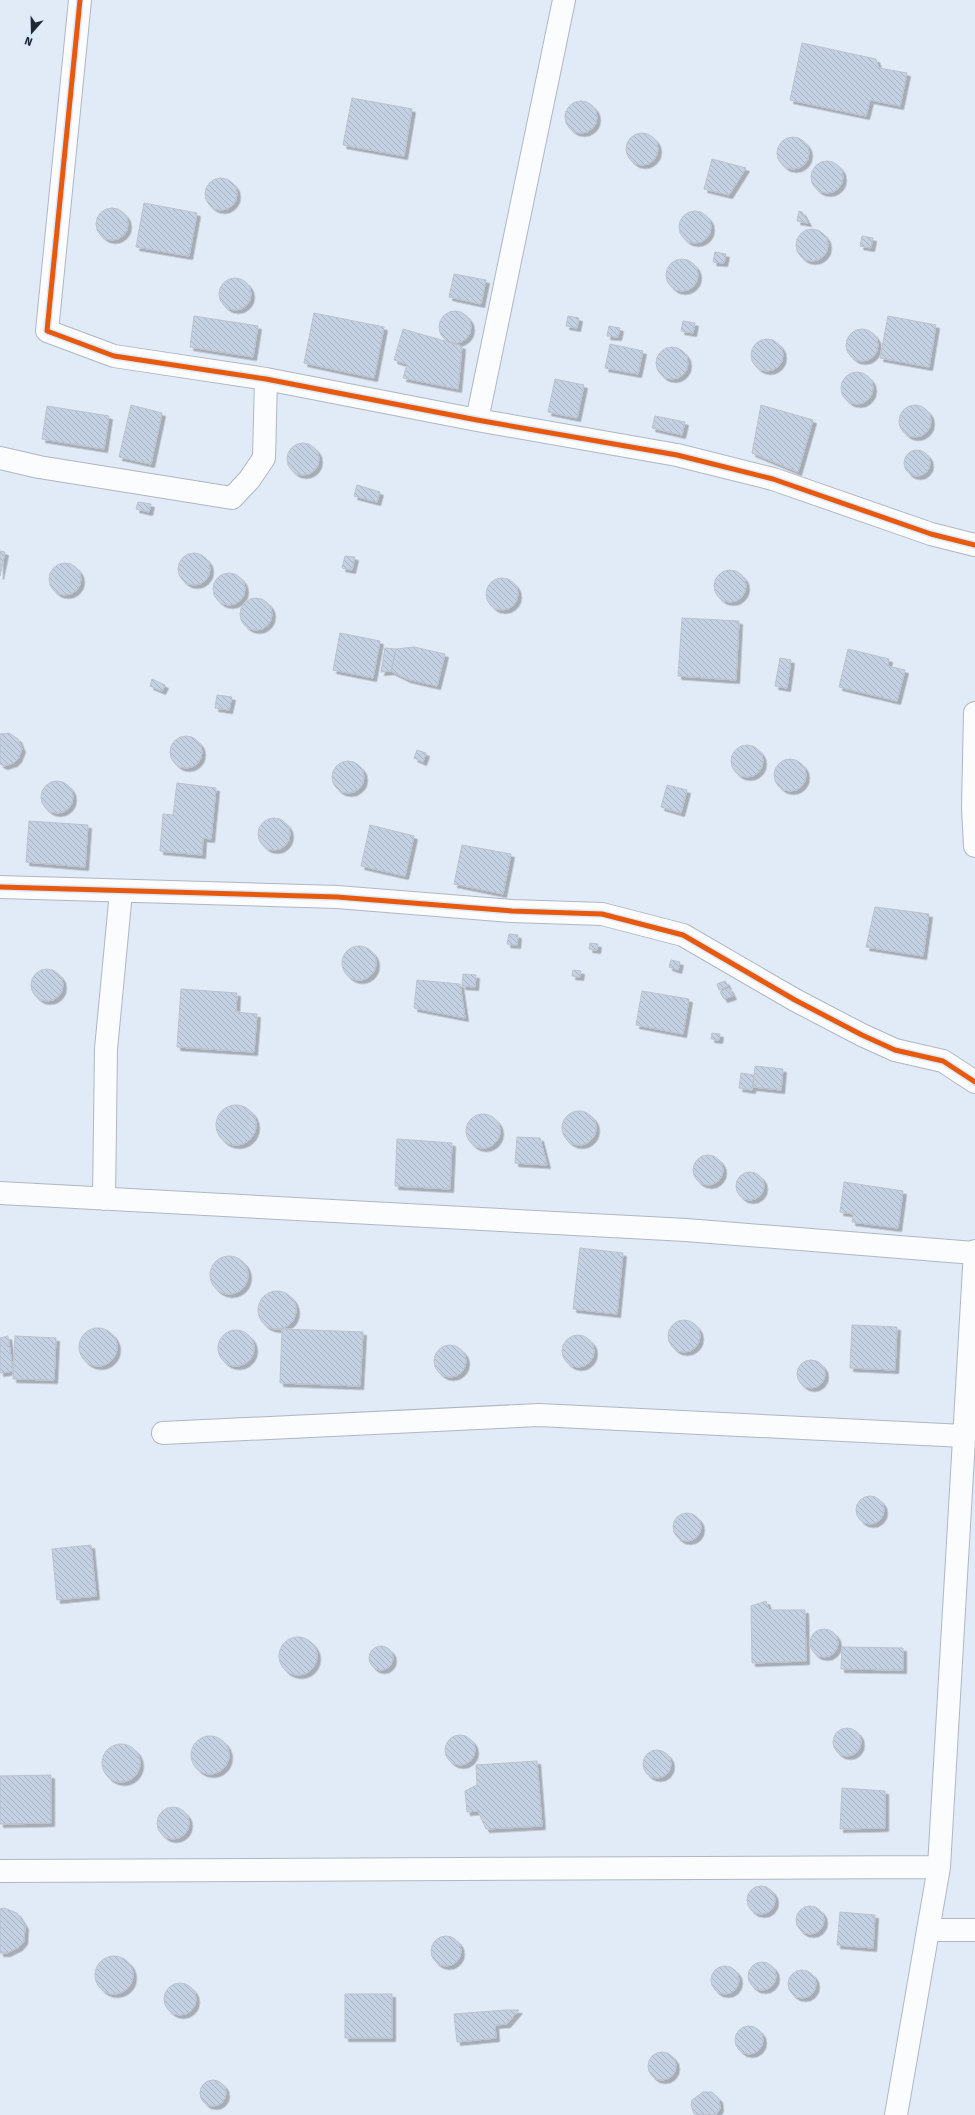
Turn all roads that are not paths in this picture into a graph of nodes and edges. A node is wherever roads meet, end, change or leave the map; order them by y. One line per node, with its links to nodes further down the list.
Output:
1 (80, 0): 3 (street)
2 (564, 0): 4 (street)
3 (266, 378): 4 (street); 5 (street)
4 (477, 420): 6 (street)
5 (0, 458)
6 (975, 545)
7 (975, 713): 8 (street)
8 (975, 846)
9 (0, 888): 10 (street)
10 (121, 892): 11 (street); 13 (street)
11 (975, 1082)
12 (0, 1193): 13 (street)
13 (104, 1200): 14 (street)
14 (974, 1252): 16 (street)
15 (163, 1433): 16 (street)
16 (964, 1436): 17 (street)
17 (938, 1867): 18 (street); 19 (street)
18 (0, 1872)
19 (928, 1930): 20 (street); 21 (street)
20 (975, 1930)
21 (896, 2115)

